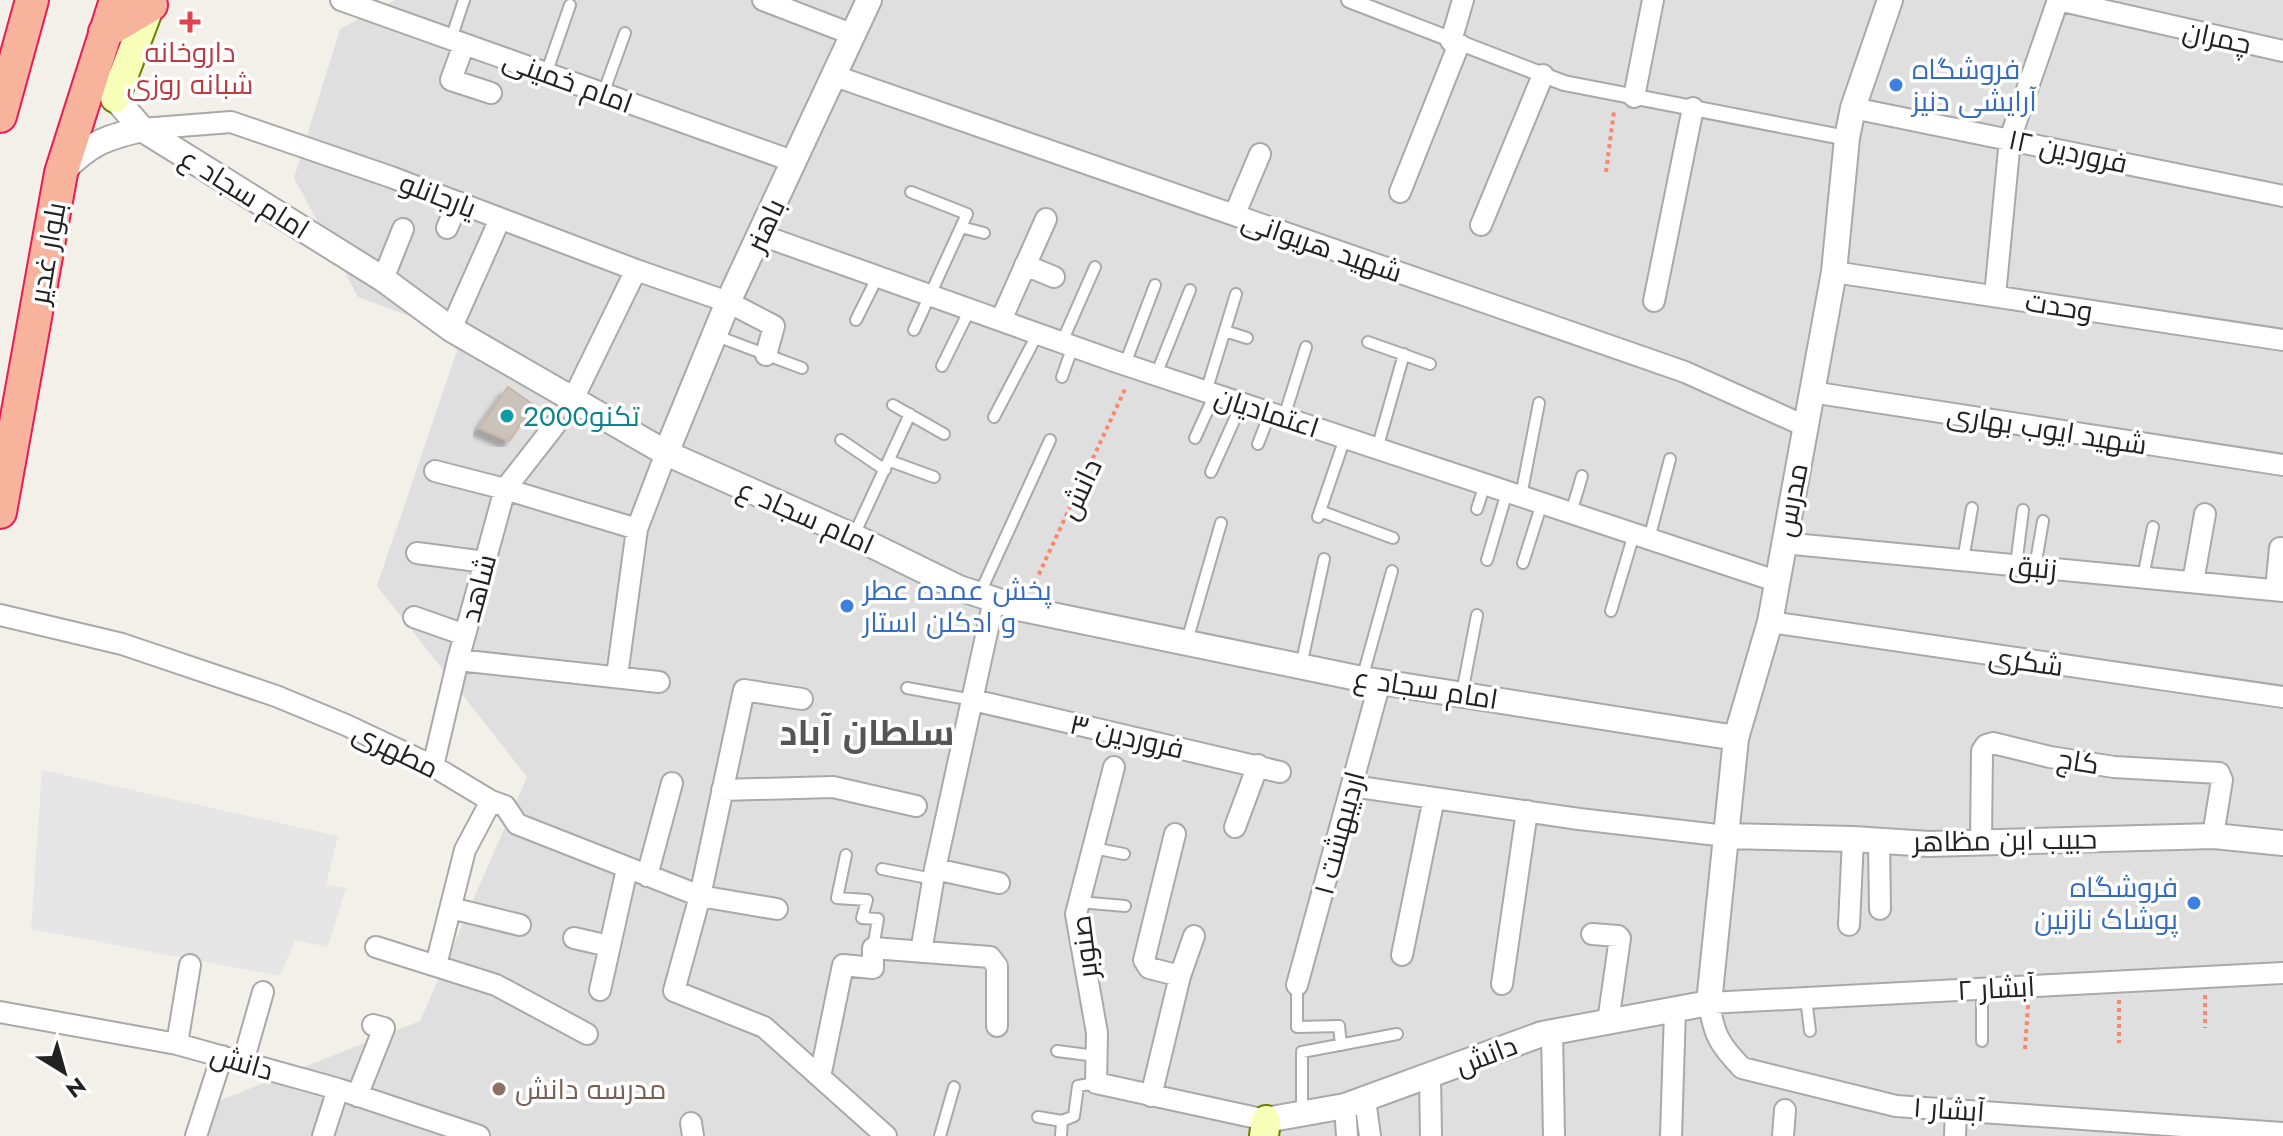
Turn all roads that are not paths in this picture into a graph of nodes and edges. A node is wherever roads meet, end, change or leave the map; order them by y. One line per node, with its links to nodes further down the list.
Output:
1 (116, 0): 19 (highway, بلوار غدیر)
2 (341, 0): 17 (street, امام خمینی)
3 (464, 0): 17 (lane)
4 (763, 0): 16 (street)
5 (869, 0): 16 (street, باهنر)
6 (1349, 0): 18 (street)
7 (1463, 0): 18 (street)
8 (1653, 0): 27 (street)
9 (1890, 0): 30 (street, مدرس)
10 (2058, 0): 14 (street, چمران); 34 (street)
11 (152, 2): 19 (highway); 28 (main road)
12 (570, 5): 23 (lane)
13 (28, 6): 22 (highway)
14 (2133, 8): 20 (street, چمران)
15 (625, 33): 26 (lane)
16 (854, 35): 25 (street, باهنر)
17 (457, 42): 21 (street, امام خمینی); 21 (street)
18 (1455, 43): 24 (street); 39 (street)
19 (102, 46): 28 (street, امام سجاد ع); 37 (highway, بلوار غدیر)
20 (2283, 51)
21 (502, 58): 23 (street, امام خمینی)
22 (5, 74): 31 (highway)
23 (546, 74): 26 (street, امام خمینی)
24 (1543, 75): 27 (street); 45 (street)
25 (835, 76): 36 (street, باهنر); 96 (street, شهید هریوانی)
26 (603, 94): 36 (street, امام خمینی)
27 (1625, 95): 29 (street)
28 (115, 98): 32 (street, امام سجاد ع)
29 (1693, 108): 33 (street); 63 (street)
30 (1853, 108): 33 (street, مدرس); 34 (street, ۱۲ فروردین)
31 (0, 116)
32 (142, 129): 37 (street); 41 (street, یارجانلو); 57 (street, امام سجاد ع)
33 (1847, 138): 54 (street, مدرس)
34 (2010, 139): 40 (street, ۱۲ فروردین); 62 (street)
35 (1260, 154): 42 (street, شهید هریوانی)
36 (795, 162): 50 (street, باهنر)
37 (61, 173): 119 (highway, بلوار غدیر)
38 (911, 192): 46 (lane)
39 (1400, 192)
40 (2283, 196)
41 (458, 202): 43 (street, یارجانلو); 47 (street)
42 (1236, 211)
43 (500, 219): 53 (street, یارجانلو); 68 (street)
44 (1046, 219): 51 (street)
45 (1481, 225)
46 (961, 227): 49 (lane); 61 (lane)
47 (447, 228)
48 (403, 229): 57 (street)
49 (984, 233)
50 (761, 235): 55 (street, اعتمادیان); 64 (street, باهنر)
51 (1025, 265): 56 (street); 67 (street)
52 (1095, 267): 76 (lane)
53 (636, 270): 64 (street, یارجانلو); 88 (street)
54 (1834, 272): 62 (street, وحدت); 86 (street, مدرس)
55 (878, 276): 61 (street, اعتمادیان); 66 (lane)
56 (1054, 277)
57 (383, 279): 68 (street, امام سجاد ع)
58 (1155, 285): 82 (lane)
59 (1190, 290): 84 (lane)
60 (1236, 294): 70 (lane)
61 (931, 295): 65 (street, اعتمادیان); 69 (lane)
62 (1995, 296): 74 (street, وحدت)
63 (1654, 301)
64 (728, 302): 72 (street, باهنر); 79 (street, یارجانلو)
65 (970, 309): 67 (street, اعتمادیان); 81 (lane)
66 (856, 320)
67 (1001, 320): 71 (street, اعتمادیان)
68 (451, 329): 88 (street, امام سجاد ع)
69 (914, 330)
70 (1225, 331): 73 (lane); 87 (lane)
71 (1038, 333): 76 (street, اعتمادیان); 94 (lane)
72 (713, 335): 79 (lane); 104 (street, باهنر)
73 (1247, 338)
74 (2283, 340)
75 (1368, 342): 78 (lane)
76 (1068, 344): 82 (street, اعتمادیان); 85 (lane)
77 (1306, 347): 93 (lane)
78 (1404, 354): 80 (lane); 103 (lane)
79 (766, 355): 83 (lane)
80 (1430, 364)
81 (942, 366)
82 (1130, 366): 84 (street, اعتمادیان)
83 (802, 368)
84 (1156, 375): 87 (street, اعتمادیان)
85 (1062, 377)
86 (1811, 392): 96 (street, مدرس); 107 (street, شهید ایوب بهاری)
87 (1210, 393): 89 (street, اعتمادیان); 98 (lane)
88 (573, 399): 104 (street, امام سجاد ع)
89 (1242, 403): 93 (street, اعتمادیان); 109 (lane)
90 (1539, 403): 114 (lane)
91 (893, 405): 92 (lane)
92 (910, 414): 97 (lane); 106 (lane)
93 (1277, 415): 99 (street, اعتمادیان); 102 (lane)
94 (994, 417)
95 (555, 425): 113 (street, شاهد)
96 (1805, 426): 129 (street, مدرس)
97 (944, 434)
98 (1195, 438)
99 (1345, 438): 103 (street, اعتمادیان); 128 (lane)
100 (841, 440): 106 (lane)
101 (1050, 440): 143 (lane)
102 (1258, 444)
103 (1377, 449): 112 (street, اعتمادیان)
104 (666, 453): 125 (street); 126 (street, امام سجاد ع)
105 (1670, 459): 127 (lane)
106 (887, 465): 111 (lane); 126 (lane)
107 (2283, 465)
108 (435, 471): 113 (street)
109 (1211, 472)
110 (1582, 476): 120 (lane)
111 (934, 477)
112 (1485, 484): 114 (street, اعتمادیان); 117 (lane)
113 (505, 489): 125 (street); 135 (street, شاهد)
114 (1514, 494): 115 (street, اعتمادیان); 133 (lane)
115 (1542, 503): 120 (street, اعتمادیان); 136 (lane)
116 (1972, 508): 134 (lane)
117 (1477, 509)
118 (2023, 510): 137 (lane)
119 (0, 512)
120 (1571, 513): 127 (street, اعتمادیان)
121 (2205, 514): 141 (street)
122 (2043, 521): 137 (lane)
123 (1221, 523): 150 (lane)
124 (2153, 527): 139 (lane)
125 (637, 529): 153 (street)
126 (853, 536): 143 (street, امام سجاد ع)
127 (1641, 536): 140 (street, اعتمادیان); 144 (lane)
128 (1393, 538)
129 (1783, 543): 134 (street, زنبق); 140 (street, مدرس)
130 (2280, 548): 142 (street)
131 (417, 553): 135 (street)
132 (1324, 559): 152 (lane)
133 (1487, 560)
134 (1963, 560): 137 (street, زنبق)
135 (485, 562): 149 (street, شاهد)
136 (1523, 563)
137 (2026, 566): 139 (street, زنبق)
138 (1392, 571): 154 (lane)
139 (2143, 577): 141 (street, زنبق)
140 (1776, 581): 148 (street, مدرس)
141 (2193, 582): 142 (street, زنبق)
142 (2279, 591)
143 (987, 597): 150 (street, امام سجاد ع); 160 (street)
144 (1611, 611)
145 (0, 615): 163 (street, مطهری)
146 (1477, 615): 157 (lane)
147 (414, 617): 149 (street)
148 (1770, 622): 158 (street, شکری); 161 (street, مدرس)
149 (465, 635): 151 (street, شاهد)
150 (1186, 643): 152 (street, امام سجاد ع)
151 (458, 660): 153 (street); 163 (street, شاهد)
152 (1301, 666): 154 (street, امام سجاد ع)
153 (617, 676): 155 (street)
154 (1371, 680): 157 (street, امام سجاد ع); 167 (street, اردیبهشت ۱)
155 (659, 682)
156 (907, 688): 160 (lane)
157 (1462, 693): 161 (street, امام سجاد ع)
158 (2283, 697)
159 (802, 699): 168 (street)
160 (973, 700): 162 (street, فروردین ۳); 186 (street)
161 (1736, 738): 176 (street, مدرس)
162 (1258, 765): 165 (street, فروردین ۳); 174 (street)
163 (433, 766): 170 (street, مطهری)
164 (1114, 767): 181 (street, صنوبر)
165 (1280, 772)
166 (672, 783): 185 (street)
167 (1352, 786): 169 (street); 209 (street, اردیبهشت ۱)
168 (722, 790): 171 (street); 188 (street)
169 (1434, 798): 172 (street); 203 (street)
170 (491, 801): 185 (street, مطهری); 191 (street)
171 (916, 806)
172 (1527, 811): 176 (street); 208 (street)
173 (2215, 823): 179 (street, کاج)
174 (1235, 827)
175 (1175, 834): 207 (street)
176 (1726, 836): 177 (street, حبیب ابن مظاهر); 214 (street, مدرس)
177 (1853, 839): 178 (street, حبیب ابن مظاهر); 195 (street)
178 (1879, 841): 179 (street, حبیب ابن مظاهر); 193 (street)
179 (1981, 841): 180 (street, حبیب ابن مظاهر)
180 (2283, 843)
181 (1093, 848): 182 (lane); 189 (street, صنوبر)
182 (1124, 854)
183 (846, 855): 201 (lane)
184 (882, 869): 186 (lane)
185 (637, 873): 188 (street, مطهری); 199 (street)
186 (934, 874): 187 (street); 202 (street)
187 (999, 883)
188 (700, 896): 192 (street, مطهری); 232 (street)
189 (1079, 902): 190 (lane); 229 (street, صنوبر)
190 (1125, 906)
191 (451, 908): 194 (street); 205 (street)
192 (777, 909)
193 (1880, 909)
194 (520, 925)
195 (1849, 925)
196 (1592, 934): 217 (street)
197 (1194, 936): 207 (street)
198 (574, 938): 199 (street)
199 (609, 946): 211 (street)
200 (376, 947): 205 (street)
201 (873, 948): 202 (street); 232 (street)
202 (921, 952): 219 (street)
203 (1402, 955)
204 (190, 965): 225 (street)
205 (436, 965): 222 (street)
206 (2283, 973): 210 (street, آبشار ۲)
207 (1180, 976): 236 (street)
208 (1502, 984)
209 (1297, 985): 226 (lane)
210 (1982, 989): 213 (street, آبشار ۲); 224 (lane)
211 (600, 990)
212 (263, 992): 230 (street)
213 (1806, 998): 214 (street, آبشار ۲); 220 (lane)
214 (1709, 1003): 215 (street, دانش); 238 (street, آبشار ۱)
215 (1675, 1010): 217 (street, دانش); 255 (street)
216 (0, 1012): 225 (street, دانش)
217 (1608, 1022): 221 (street, دانش)
218 (373, 1025): 235 (street)
219 (997, 1026)
220 (1810, 1031)
221 (1552, 1032): 231 (street, دانش); 254 (street)
222 (587, 1034)
223 (1397, 1034): 226 (lane)
224 (1982, 1041)
225 (177, 1044): 228 (street, دانش)
226 (1341, 1045): 240 (lane)
227 (1057, 1051): 229 (lane)
228 (222, 1056): 230 (street, دانش); 245 (street)
229 (1096, 1056): 233 (street, صنوبر)
230 (243, 1062): 235 (street, دانش)
231 (1430, 1076): 237 (street, دانش); 253 (street)
232 (820, 1077): 248 (street)
233 (1096, 1083): 236 (street); 242 (lane)
234 (954, 1087): 249 (lane)
235 (348, 1093): 246 (street); 247 (street, دانش)
236 (1151, 1096): 243 (street)
237 (1355, 1102): 240 (street, دانش); 251 (street); 252 (street)
238 (1956, 1109): 244 (street, آبشار ۱); 257 (street)
239 (1785, 1110): 256 (street)
240 (1302, 1114): 243 (street, دانش)
241 (1038, 1117): 242 (lane)
242 (1062, 1121): 250 (lane)
243 (1265, 1128)
244 (2283, 1133)
245 (196, 1136)
246 (323, 1136)
247 (479, 1136)
248 (886, 1136)
249 (940, 1136)
250 (1061, 1136)
251 (1347, 1136)
252 (1370, 1136)
253 (1431, 1136)
254 (1554, 1136)
255 (1671, 1136)
256 (1783, 1136)
257 (1955, 1136)

